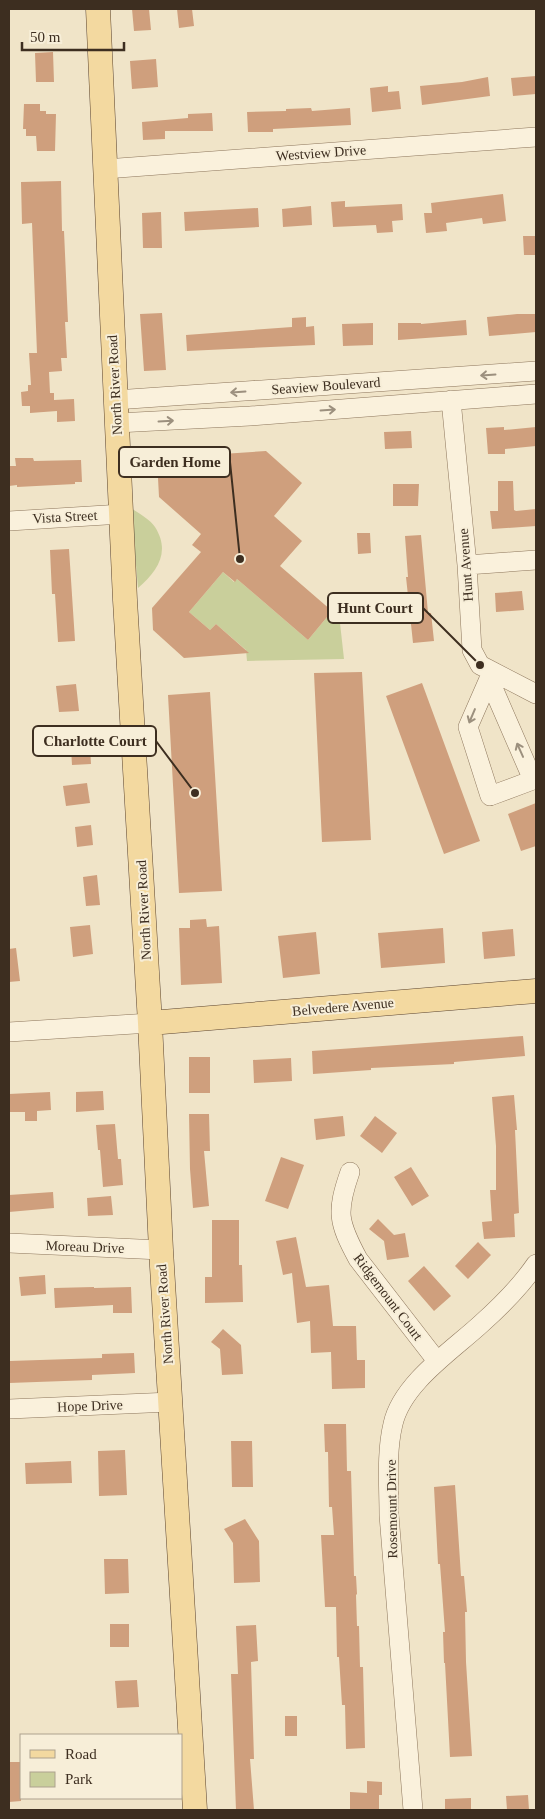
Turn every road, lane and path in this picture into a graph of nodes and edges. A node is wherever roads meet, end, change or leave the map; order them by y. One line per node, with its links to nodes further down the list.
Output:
1 (98, 9): 3 (main road, North River Road)
2 (536, 137): 3 (street, Westview Drive)
3 (105, 169): 7 (main road, North River Road)
4 (536, 371): 7 (street, Seaview Boulevard, one-way to 7)
5 (536, 394): 6 (street, Seaview Boulevard)
6 (451, 400): 7 (street, Seaview Boulevard, one-way to 6); 11 (street, Hunt Avenue)
7 (116, 411): 8 (main road, North River Road)
8 (122, 514): 9 (street, Vista Street); 15 (main road, North River Road)
9 (9, 521)
10 (536, 560): 11 (street)
11 (467, 565): 12 (street, Hunt Avenue)
12 (495, 673): 12 (street, one-way to 12); 13 (street, Hunt Avenue)
13 (536, 694)
14 (536, 991): 15 (main road, Belvedere Avenue)
15 (150, 1024): 16 (street); 19 (main road, North River Road)
16 (9, 1032)
17 (350, 1172): 21 (street, Ridgemount Court)
18 (9, 1243): 19 (street, Moreau Drive)
19 (161, 1250): 22 (main road, North River Road)
20 (536, 1264): 21 (street, Rosemount Drive)
21 (437, 1361): 25 (street, Rosemount Drive)
22 (171, 1402): 23 (street, Hope Drive); 24 (main road, North River Road)
23 (9, 1409)
24 (194, 1810)
25 (412, 1810)

